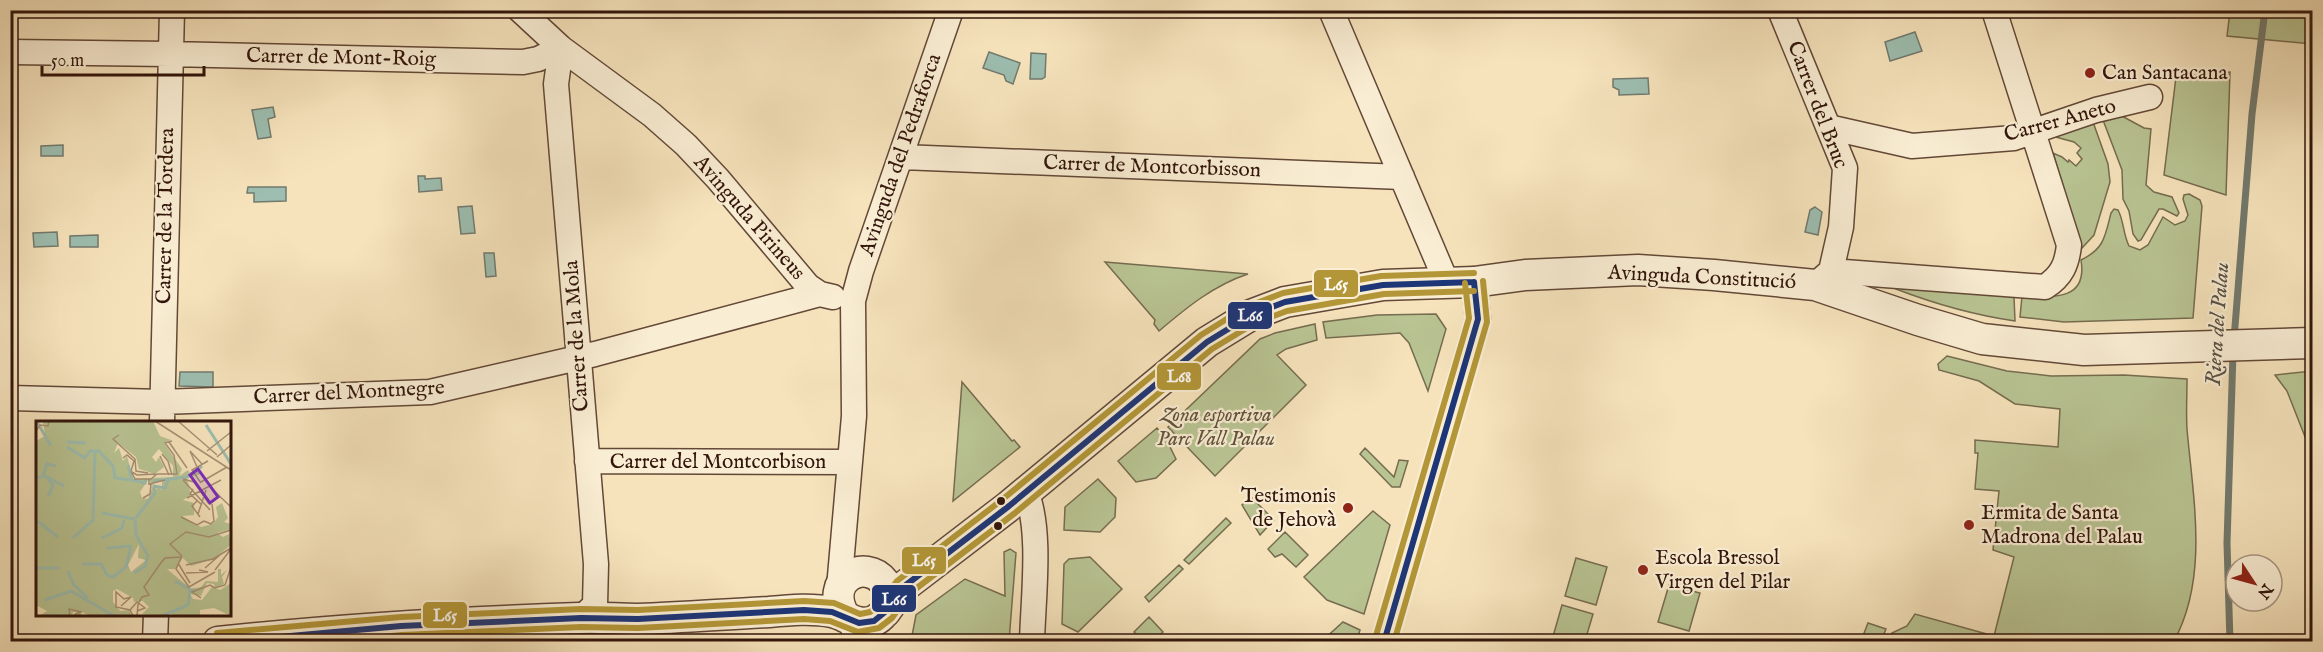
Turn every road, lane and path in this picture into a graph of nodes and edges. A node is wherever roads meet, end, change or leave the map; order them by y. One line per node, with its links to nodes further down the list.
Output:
1 (172, 10): 9 (street, Carrer de la Tordera)
2 (520, 10): 7 (street, Avinguda Pirineus)
3 (951, 10): 13 (street, Avinguda del Pedraforca)
4 (1331, 10): 14 (street)
5 (1780, 10): 11 (street, Carrer del Bruc)
6 (1994, 10): 12 (street)
7 (561, 48): 9 (street, Carrer de Mont-Roig); 17 (street, Avinguda Pirineus); 20 (street, Carrer de la Mola)
8 (10, 52): 9 (street, Carrer de Mont-Roig)
9 (170, 54): 22 (street, Carrer de la Tordera)
10 (2150, 97): 12 (street, Carrer Aneto)
11 (1828, 127): 12 (street, Carrer Aneto); 15 (street, Carrer del Bruc)
12 (2031, 131): 15 (street)
13 (902, 157): 14 (street, Carrer de Montcorbisson); 18 (street, Avinguda del Pedraforca)
14 (1402, 177): 16 (street)
15 (1823, 278): 16 (street, Avinguda Constitució); 19 (street, Avinguda Constitució)
16 (1460, 282): 25 (street, Avinguda Constitució); 34 (street)
17 (820, 294): 18 (street, Avinguda Pirineus); 20 (street, Carrer del Montnegre)
18 (853, 301): 24 (street)
19 (2313, 343)
20 (580, 358): 22 (street, Carrer del Montnegre); 23 (street, Carrer de la Mola)
21 (10, 398): 22 (street, Carrer del Montnegre)
22 (162, 412)
23 (587, 461): 24 (street, Carrer del Montcorbison); 30 (street, Carrer de la Mola)
24 (850, 462): 27 (street)
25 (1026, 492): 26 (street, Avinguda Constitució); 33 (street)
26 (931, 565): 27 (street); 28 (street)
27 (853, 605): 28 (street); 28 (street); 30 (street)
28 (883, 614)
29 (156, 616): 31 (street)
30 (581, 618): 32 (street)
31 (155, 642)
32 (218, 642)
33 (1032, 642)
34 (1384, 642)

